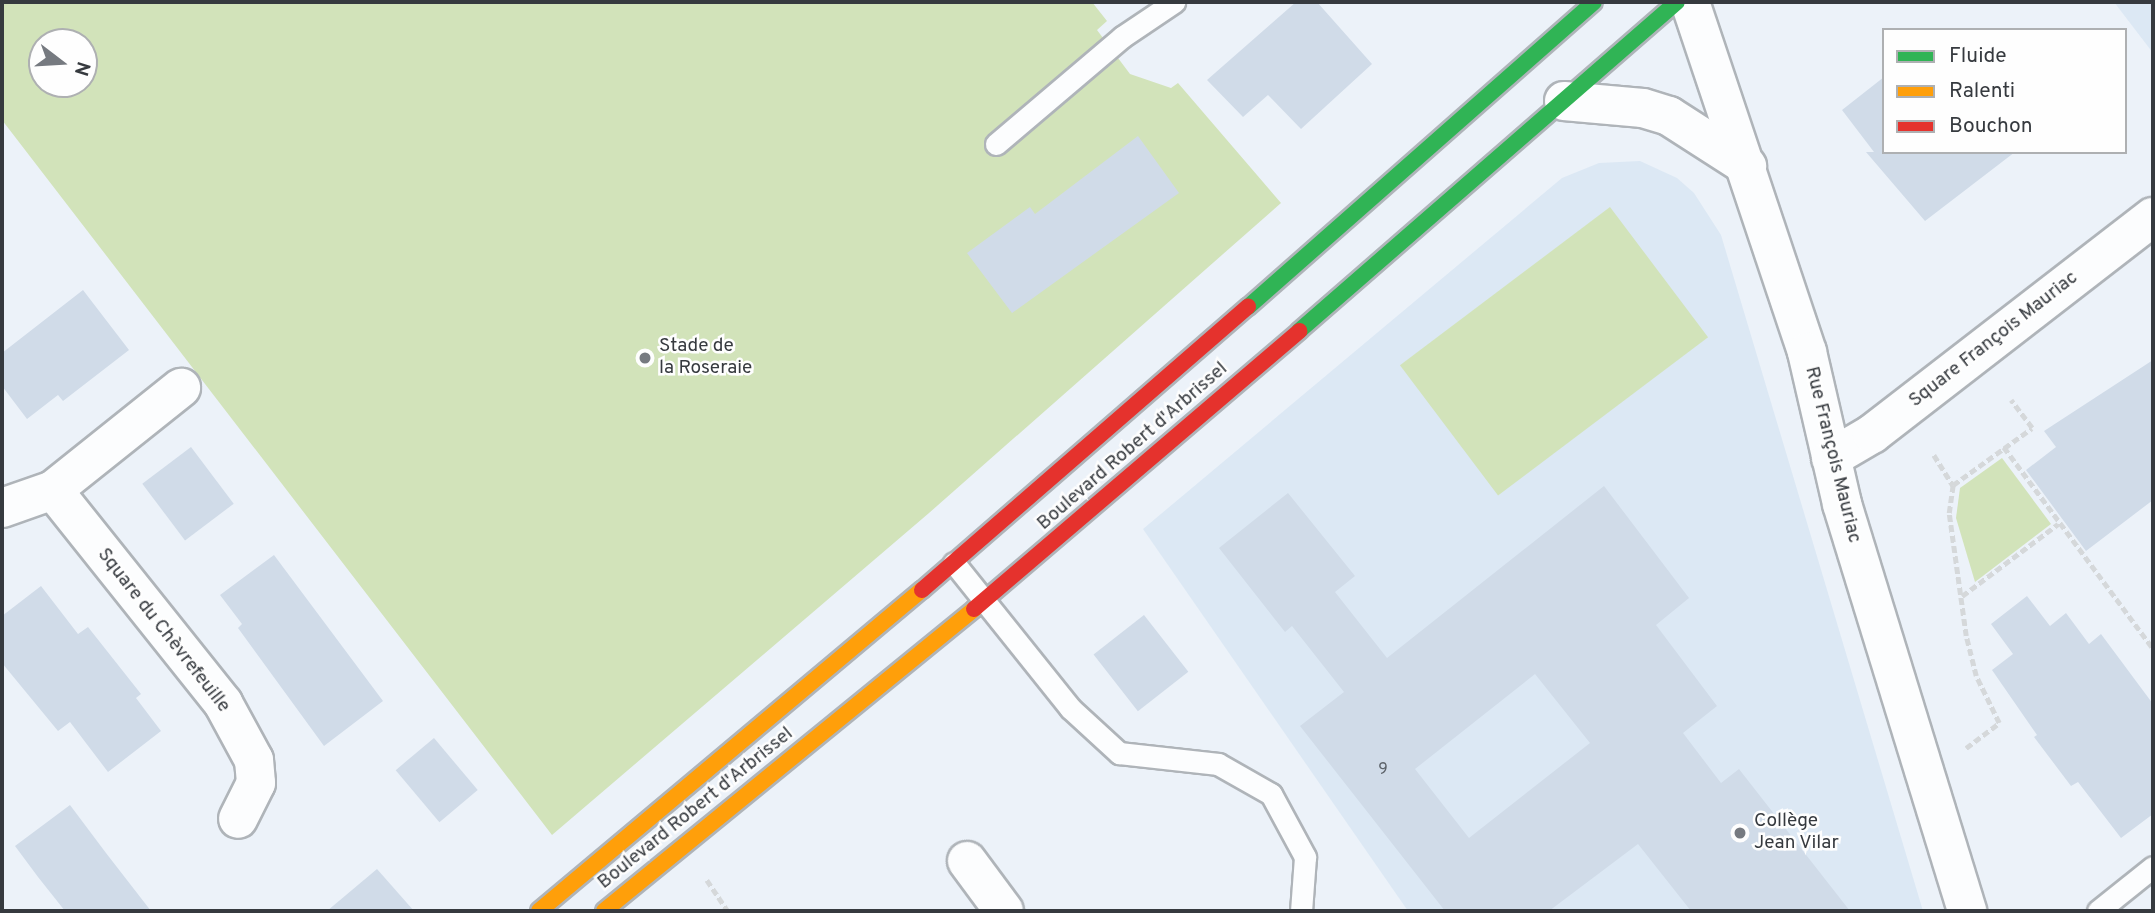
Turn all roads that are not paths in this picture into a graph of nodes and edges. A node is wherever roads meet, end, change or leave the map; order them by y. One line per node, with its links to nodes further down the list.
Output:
1 (1174, 2): 6 (lane)
2 (1594, 2): 13 (street, Boulevard Robert d'Arbrissel)
3 (1676, 2): 5 (street, Boulevard Robert d'Arbrissel)
4 (1690, 2): 7 (street, Rue François Mauriac)
5 (1564, 101): 7 (street); 14 (street, Boulevard Robert d'Arbrissel)
6 (996, 144)
7 (1747, 166): 10 (street, Rue François Mauriac)
8 (2153, 217): 10 (street, Square François Mauriac)
9 (181, 388): 11 (street)
10 (1831, 458): 22 (street, Rue François Mauriac)
11 (53, 490): 12 (street); 15 (street, Square du Chèvrefeuille)
12 (2, 508)
13 (954, 563): 14 (lane); 18 (street, Boulevard Robert d'Arbrissel)
14 (986, 600): 19 (street, Boulevard Robert d'Arbrissel); 21 (lane)
15 (238, 819)
16 (967, 861): 20 (street)
17 (2153, 867): 23 (lane)
18 (539, 911)
19 (604, 911)
20 (1004, 911)
21 (1301, 911)
22 (1967, 911)
23 (2098, 911)

